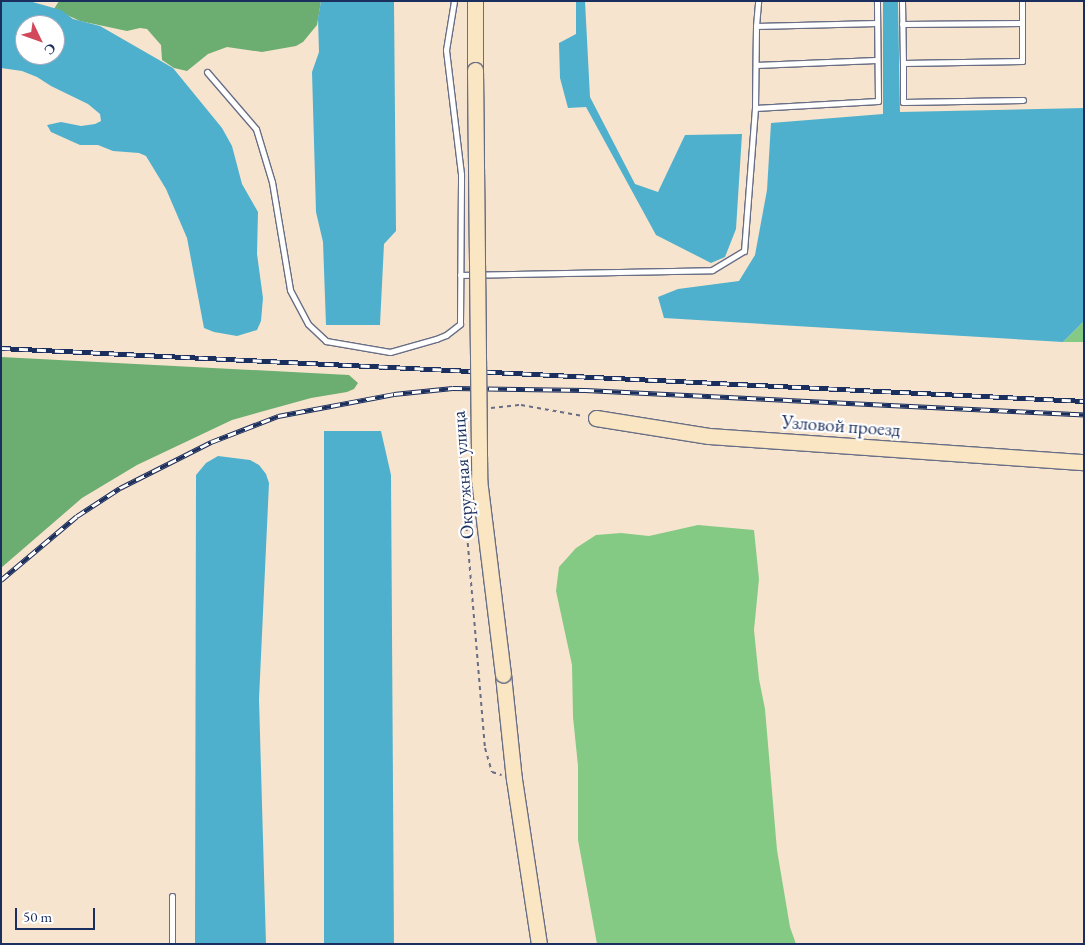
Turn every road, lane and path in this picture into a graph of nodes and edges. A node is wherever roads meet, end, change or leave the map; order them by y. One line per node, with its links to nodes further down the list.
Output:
1 (454, 1): 17 (lane)
2 (475, 1): 22 (main road, Окружная улица, bridge)
3 (758, 1): 10 (lane)
4 (877, 1): 7 (lane)
5 (902, 1): 9 (lane)
6 (1022, 1): 8 (lane)
7 (877, 23): 10 (lane); 11 (lane)
8 (1022, 23): 9 (lane); 12 (lane)
9 (902, 24): 12 (lane)
10 (756, 26): 13 (lane)
11 (876, 60): 13 (lane); 16 (lane)
12 (902, 63): 15 (lane)
13 (756, 65): 16 (lane)
14 (207, 72): 17 (lane)
15 (1023, 100)
16 (755, 108): 17 (lane)
17 (460, 275)
18 (596, 418): 19 (main road, Узловой проезд)
19 (1084, 462)
20 (172, 896): 21 (lane)
21 (172, 944)
22 (539, 944)

